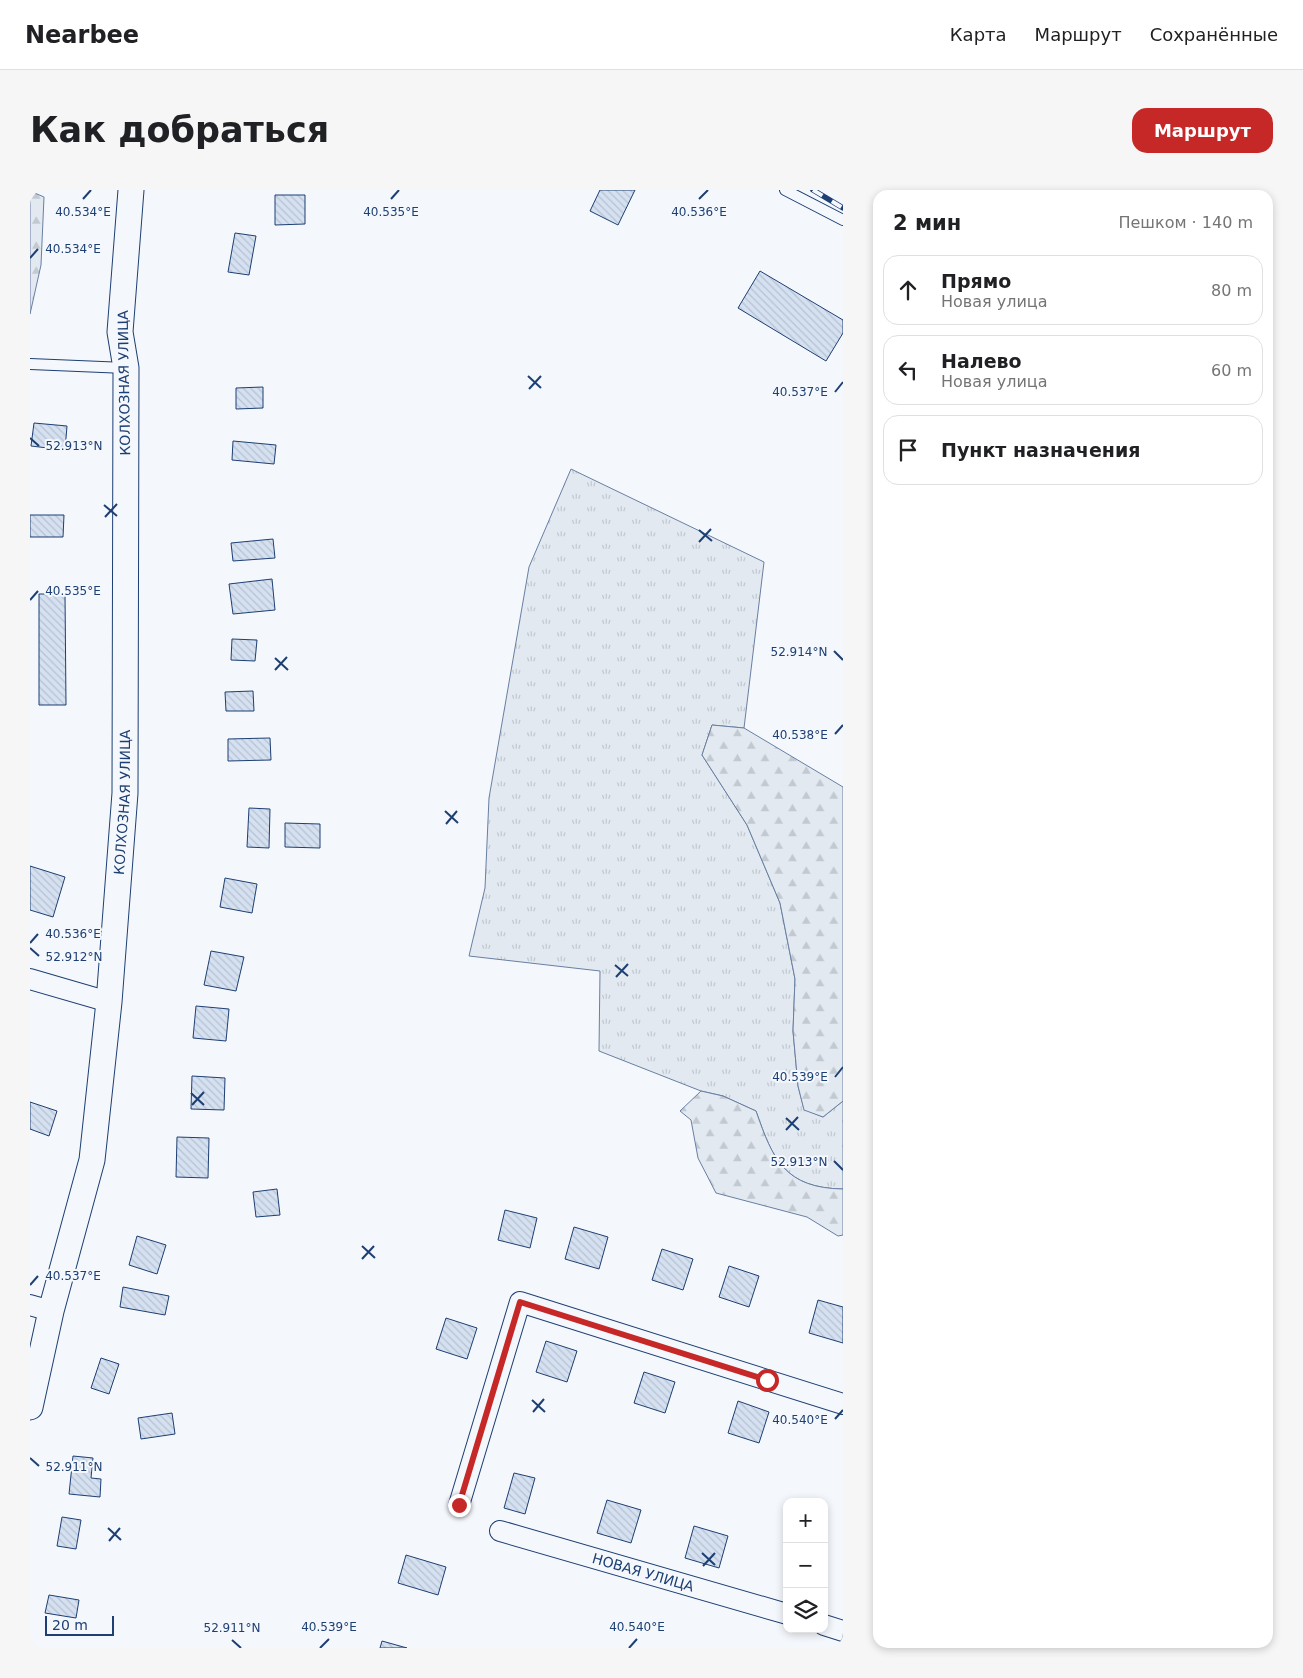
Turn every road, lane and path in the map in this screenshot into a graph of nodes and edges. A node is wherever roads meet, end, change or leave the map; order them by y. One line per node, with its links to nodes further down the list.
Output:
1 (131, 190): 5 (street, КОЛХОЗНАЯ УЛИЦА)
2 (785, 190): 3 (lane)
3 (843, 220)
4 (30, 364): 5 (lane)
5 (126, 368): 7 (street, КОЛХОЗНАЯ УЛИЦА)
6 (30, 979): 7 (street)
7 (109, 1002): 8 (street, КОЛХОЗНАЯ УЛИЦА)
8 (41, 1308): 10 (street, КОЛХОЗНАЯ УЛИЦА)
9 (843, 1404): 11 (street)
10 (30, 1407)
11 (459, 1505)
12 (500, 1531): 13 (street, НОВАЯ УЛИЦА)
13 (783, 1613)
14 (828, 1626): 15 (street)
15 (843, 1631)

